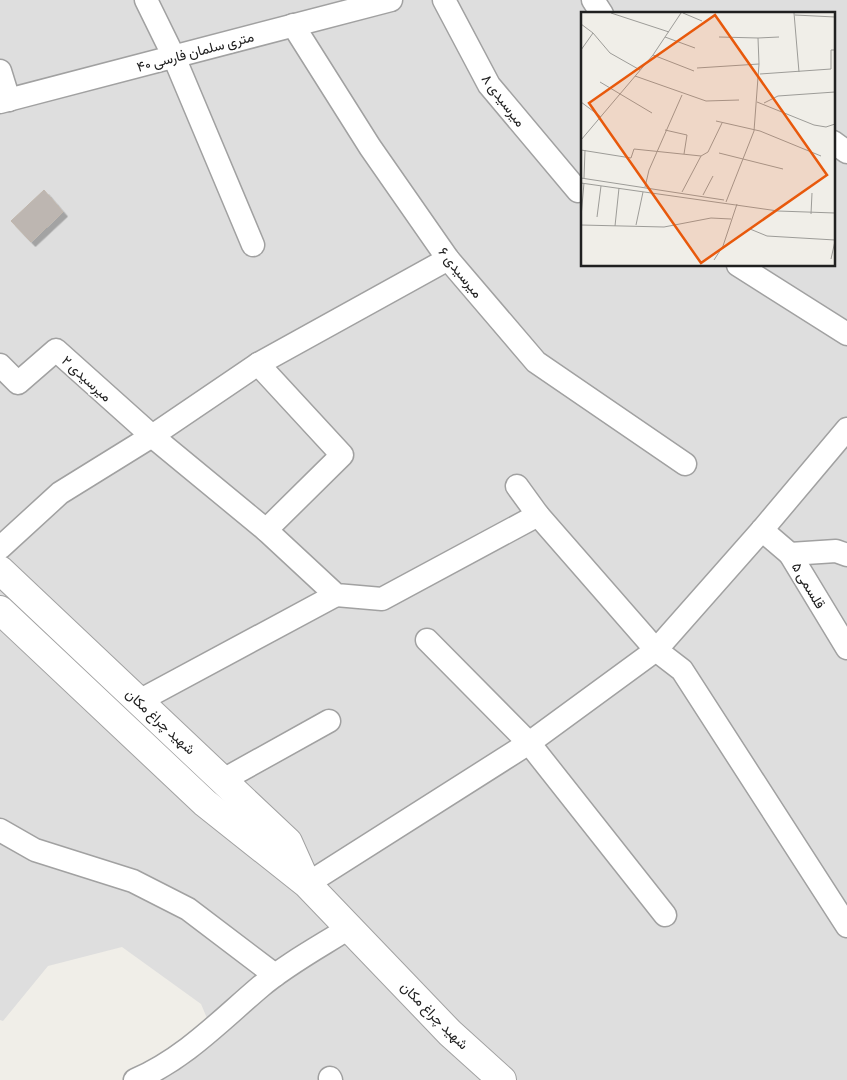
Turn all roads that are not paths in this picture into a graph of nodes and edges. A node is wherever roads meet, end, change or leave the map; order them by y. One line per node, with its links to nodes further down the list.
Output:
1 (146, 0): 8 (street)
2 (391, 0): 5 (street, ۴۰ متری سلمان فارسی)
3 (444, 0): 13 (street, میرسیدی ۸)
4 (593, 0): 6 (street)
5 (333, 7): 7 (street, ۴۰ متری سلمان فارسی)
6 (601, 12)
7 (293, 25): 8 (street, ۴۰ متری سلمان فارسی); 15 (street, میرسیدی ۶)
8 (174, 57): 10 (street, ۴۰ متری سلمان فارسی); 14 (street)
9 (0, 71): 10 (street)
10 (5, 101)
11 (834, 143): 12 (street)
12 (847, 152)
13 (578, 191)
14 (253, 245)
15 (448, 259): 18 (street); 22 (street, میرسیدی ۶)
16 (740, 266): 17 (street)
17 (847, 334)
18 (258, 364): 21 (street); 25 (street)
19 (0, 365): 21 (street, میرسیدی ۲)
20 (847, 429): 26 (street)
21 (152, 436): 25 (street); 27 (street)
22 (685, 464)
23 (517, 486): 24 (street)
24 (538, 515): 31 (street); 35 (street)
25 (266, 530): 31 (street)
26 (762, 530): 28 (street, قلسمی ۵); 35 (street)
27 (0, 548)
28 (790, 554): 29 (street); 34 (street, قلسمی ۵)
29 (847, 555)
30 (0, 570): 36 (street, شهید چراغ مکان)
31 (336, 595): 36 (street)
32 (0, 610): 41 (street, شهید چراغ مکان)
33 (427, 640): 38 (street)
34 (847, 648)
35 (656, 650): 38 (street); 43 (street)
36 (139, 701): 39 (street, شهید چراغ مکان)
37 (329, 721): 39 (street)
38 (529, 743): 41 (street); 42 (street)
39 (223, 780): 41 (street, شهید چراغ مکان)
40 (0, 830): 45 (street)
41 (307, 884): 44 (street, شهید چراغ مکان)
42 (665, 915)
43 (847, 926)
44 (349, 928): 45 (street); 47 (street, شهید چراغ مکان)
45 (275, 975): 46 (street)
46 (135, 1080)
47 (502, 1080)

